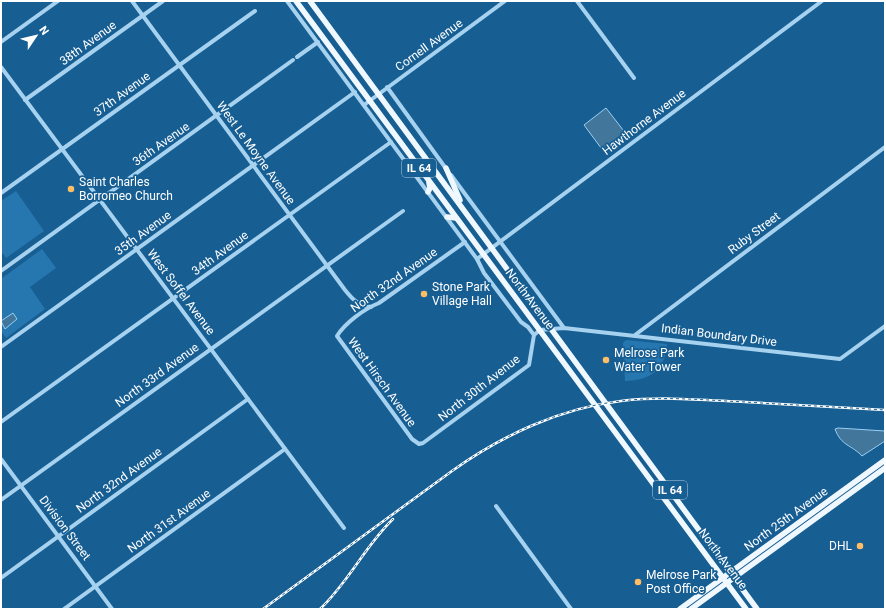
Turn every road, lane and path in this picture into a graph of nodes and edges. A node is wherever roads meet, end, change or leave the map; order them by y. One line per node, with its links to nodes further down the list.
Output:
1 (58, 1): 12 (street)
2 (132, 1): 11 (street, West Le Moyne Avenue)
3 (163, 1): 11 (street, 38th Avenue)
4 (287, 1): 13 (street, North Avenue)
5 (296, 1): 23 (main road, North Avenue / IL 64)
6 (310, 1): 21 (main road, North Avenue / IL 64)
7 (505, 1): 19 (street, Cornell Avenue)
8 (577, 1): 18 (street)
9 (822, 1): 41 (street, Hawthorne Avenue)
10 (255, 11): 16 (street, 37th Avenue)
11 (142, 16): 16 (street, West Le Moyne Avenue); 22 (street, 38th Avenue)
12 (1, 42)
13 (318, 42): 14 (street); 20 (street, North Avenue)
14 (297, 57)
15 (292, 60): 25 (street, 36th Avenue)
16 (179, 65): 25 (street, West Le Moyne Avenue); 28 (street, 37th Avenue)
17 (1, 67): 22 (street, West Soffel Avenue)
18 (634, 78)
19 (388, 87): 21 (street, Cornell Avenue); 30 (street, North Avenue)
20 (355, 92): 24 (street, North Avenue); 29 (street, 35th Avenue)
21 (379, 94): 23 (street, Cornell Avenue); 36 (main road, North Avenue / IL 64)
22 (25, 100): 28 (street, West Soffel Avenue)
23 (370, 100): 24 (street, Cornell Avenue); 31 (main road, North Avenue / IL 64)
24 (364, 105): 26 (street, North Avenue)
25 (217, 117): 29 (street, West Le Moyne Avenue); 34 (street, 36th Avenue)
26 (392, 142): 33 (street, North Avenue); 37 (street, 34th Avenue)
27 (885, 147): 55 (street, Ruby Street)
28 (62, 149): 32 (street, 37th Avenue); 34 (street, West Soffel Avenue)
29 (253, 166): 37 (street, West Le Moyne Avenue); 43 (street, 35th Avenue)
30 (446, 168): 36 (main road); 41 (street, North Avenue)
31 (427, 179): 33 (main road); 39 (main road, North Avenue / IL 64)
32 (1, 193)
33 (426, 193): 38 (street, North Avenue)
34 (100, 200): 43 (street, West Soffel Avenue); 47 (street, 36th Avenue)
35 (403, 210): 46 (street, North 33rd Avenue)
36 (466, 213): 42 (main road, North Avenue / IL 64)
37 (290, 215): 46 (street, West Le Moyne Avenue); 48 (street, 34th Avenue)
38 (446, 217): 39 (main road); 40 (street, North Avenue)
39 (456, 218): 44 (main road, North Avenue / IL 64)
40 (465, 242): 45 (street, North Avenue); 49 (street, North 32nd Avenue)
41 (501, 242): 42 (street, Hawthorne Avenue); 51 (street, North Avenue)
42 (492, 248): 44 (street, Hawthorne Avenue); 52 (main road, North Avenue / IL 64)
43 (136, 250): 48 (street, West Soffel Avenue); 57 (street, 35th Avenue)
44 (483, 254): 45 (street, Hawthorne Avenue); 53 (main road, North Avenue / IL 64)
45 (477, 259): 54 (street, North Avenue)
46 (327, 266): 49 (street, West Le Moyne Avenue); 58 (street, North 33rd Avenue)
47 (1, 271)
48 (173, 299): 58 (street, West Soffel Avenue); 60 (street, 34th Avenue)
49 (371, 306): 56 (street, North 32nd Avenue)
50 (885, 326): 55 (street, Indian Boundary Drive)
51 (564, 328): 52 (street, Indian Boundary Drive); 55 (street, Indian Boundary Drive)
52 (551, 329): 53 (street, Indian Boundary Drive); 67 (main road, North Avenue / IL 64)
53 (540, 330): 54 (street); 69 (main road, North Avenue / IL 64)
54 (534, 335): 61 (street, North 30th Avenue)
55 (635, 335)
56 (336, 336): 61 (street, West Hirsch Avenue)
57 (1, 347)
58 (210, 348): 59 (street, West Soffel Avenue); 66 (street, North 33rd Avenue)
59 (248, 399): 62 (street, West Soffel Avenue); 74 (street, North 32nd Avenue)
60 (1, 422)
61 (412, 439)
62 (285, 449): 72 (street, West Soffel Avenue); 80 (street, North 31st Avenue)
63 (1, 460): 66 (street, Division Street)
64 (885, 460): 75 (main road, North 25th Avenue)
65 (885, 468): 78 (main road, North 25th Avenue)
66 (21, 486): 68 (street, North 33rd Avenue); 74 (street, Division Street)
67 (674, 495): 69 (main road); 71 (main road, North Avenue / IL 64)
68 (1, 500)
69 (666, 501): 73 (main road, North Avenue / IL 64)
70 (496, 506): 83 (street)
71 (695, 524): 73 (main road); 75 (main road, North Avenue / IL 64)
72 (344, 528)
73 (688, 530): 76 (main road, North Avenue / IL 64)
74 (59, 537): 77 (street, North 32nd Avenue); 80 (street, Division Street)
75 (730, 572): 76 (main road, North 25th Avenue); 78 (main road, North Avenue / IL 64)
76 (723, 577): 79 (main road, North Avenue / IL 64); 84 (main road, North 25th Avenue)
77 (1, 578)
78 (734, 578): 79 (main road, North 25th Avenue); 87 (main road, North Avenue / IL 64)
79 (727, 583): 85 (main road, North 25th Avenue); 86 (main road, North Avenue / IL 64)
80 (95, 586): 81 (street, North 31st Avenue); 82 (street, Division Street)
81 (64, 609)
82 (112, 609)
83 (571, 609)
84 (680, 609)
85 (691, 609)
86 (746, 609)
87 (757, 609)

